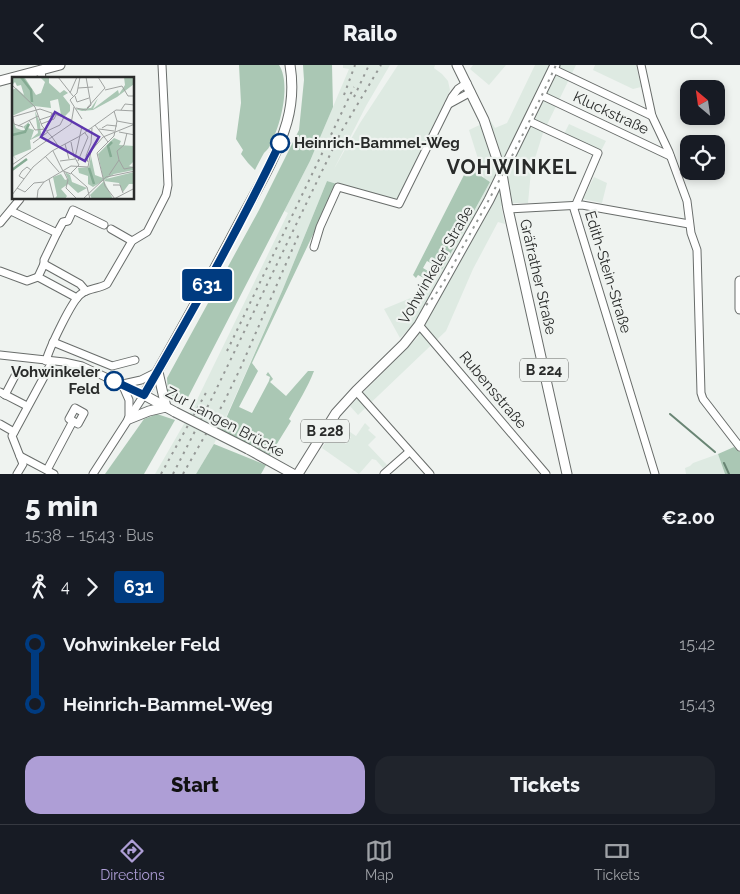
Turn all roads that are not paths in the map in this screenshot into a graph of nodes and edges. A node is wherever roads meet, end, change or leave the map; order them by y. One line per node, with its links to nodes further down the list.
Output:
1 (60, 65): 8 (main road)
2 (162, 65): 27 (street)
3 (285, 65): 7 (main road)
4 (457, 65): 10 (main road, Gräfrather Straße)
5 (640, 65): 14 (street)
6 (554, 67): 12 (main road, B 228); 14 (street)
7 (291, 69): 41 (main road)
8 (42, 71): 9 (main road)
9 (20, 77)
10 (466, 83): 11 (main road, Gräfrather Straße); 13 (street)
11 (472, 93): 13 (street); 17 (main road, Gräfrather Straße)
12 (541, 95): 15 (main road, B 228); 16 (street, Kluckstraße)
13 (449, 104): 28 (street)
14 (652, 116): 16 (street)
15 (529, 121): 17 (main road, B 228); 19 (street, Edith-Stein-Straße)
16 (670, 156): 24 (street)
17 (502, 174): 20 (main road, Gräfrather Straße); 36 (main road, Vohwinkeler Straße / B 228)
18 (19, 200): 21 (street)
19 (576, 206): 20 (street); 24 (street); 66 (street, Edith-Stein-Straße)
20 (508, 209): 65 (main road, Gräfrather Straße / B 224)
21 (11, 211): 22 (street); 26 (street)
22 (0, 223)
23 (104, 225): 26 (street)
24 (689, 225): 53 (street)
25 (111, 229): 27 (street)
26 (54, 232): 29 (street)
27 (132, 241): 33 (street)
28 (314, 247)
29 (44, 264): 31 (street); 33 (street)
30 (0, 271): 31 (street)
31 (38, 277): 34 (street)
32 (740, 281): 35 (main road)
33 (86, 291): 34 (street)
34 (77, 298): 37 (street)
35 (740, 309)
36 (419, 325): 44 (main road, Vohwinkeler Straße / B 228); 64 (street, Rubensstraße)
37 (53, 342): 39 (street); 40 (street)
38 (0, 355): 40 (street)
39 (134, 360)
40 (49, 361): 43 (street); 47 (street)
41 (158, 372): 43 (street); 46 (main road); 48 (main road)
42 (16, 374): 45 (street)
43 (122, 384): 46 (street); 49 (street)
44 (356, 391): 54 (street); 61 (main road, Vohwinkeler Straße / B 228)
45 (2, 394): 47 (street)
46 (144, 395): 48 (main road, Zur Langen Brücke); 49 (street)
47 (28, 406): 52 (street)
48 (166, 407): 49 (main road); 60 (main road, Zur Langen Brücke, bridge)
49 (129, 419): 59 (street)
50 (73, 421): 56 (street)
51 (0, 424): 52 (street)
52 (14, 432): 55 (street)
53 (740, 447)
54 (409, 452): 62 (street); 63 (street)
55 (20, 456): 56 (street); 57 (street)
56 (47, 470): 58 (street)
57 (17, 474)
58 (54, 474)
59 (93, 474)
60 (293, 474)
61 (298, 474)
62 (384, 474)
63 (430, 474)
64 (546, 474)
65 (567, 474)
66 (654, 474)

